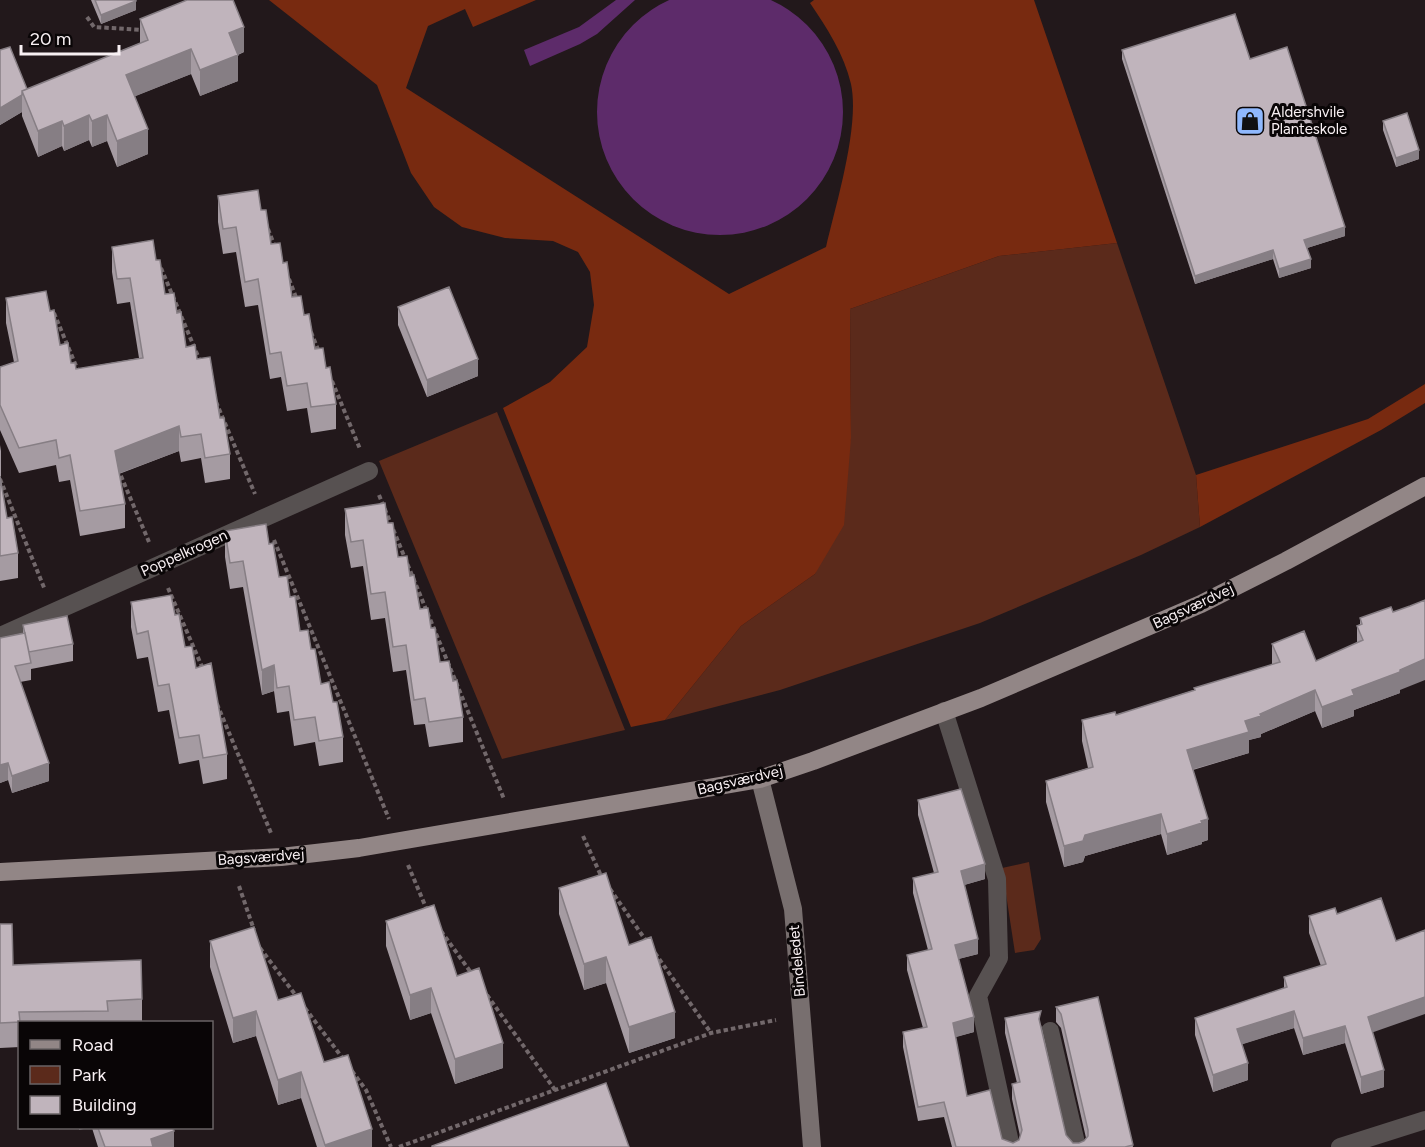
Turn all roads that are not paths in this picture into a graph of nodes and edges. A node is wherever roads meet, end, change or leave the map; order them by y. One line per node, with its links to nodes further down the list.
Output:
1 (369, 471): 3 (street, Poppelkrogen)
2 (1425, 486): 4 (main road, Bagsværdvej)
3 (0, 636)
4 (944, 711): 5 (main road, Bagsværdvej); 10 (street)
5 (760, 779): 6 (main road, Bagsværdvej); 9 (street, Bindeledet)
6 (0, 872)
7 (1050, 1031): 11 (street)
8 (1425, 1120): 12 (street)
9 (812, 1147)
10 (1011, 1147)
11 (1077, 1147)
12 (1340, 1147)

